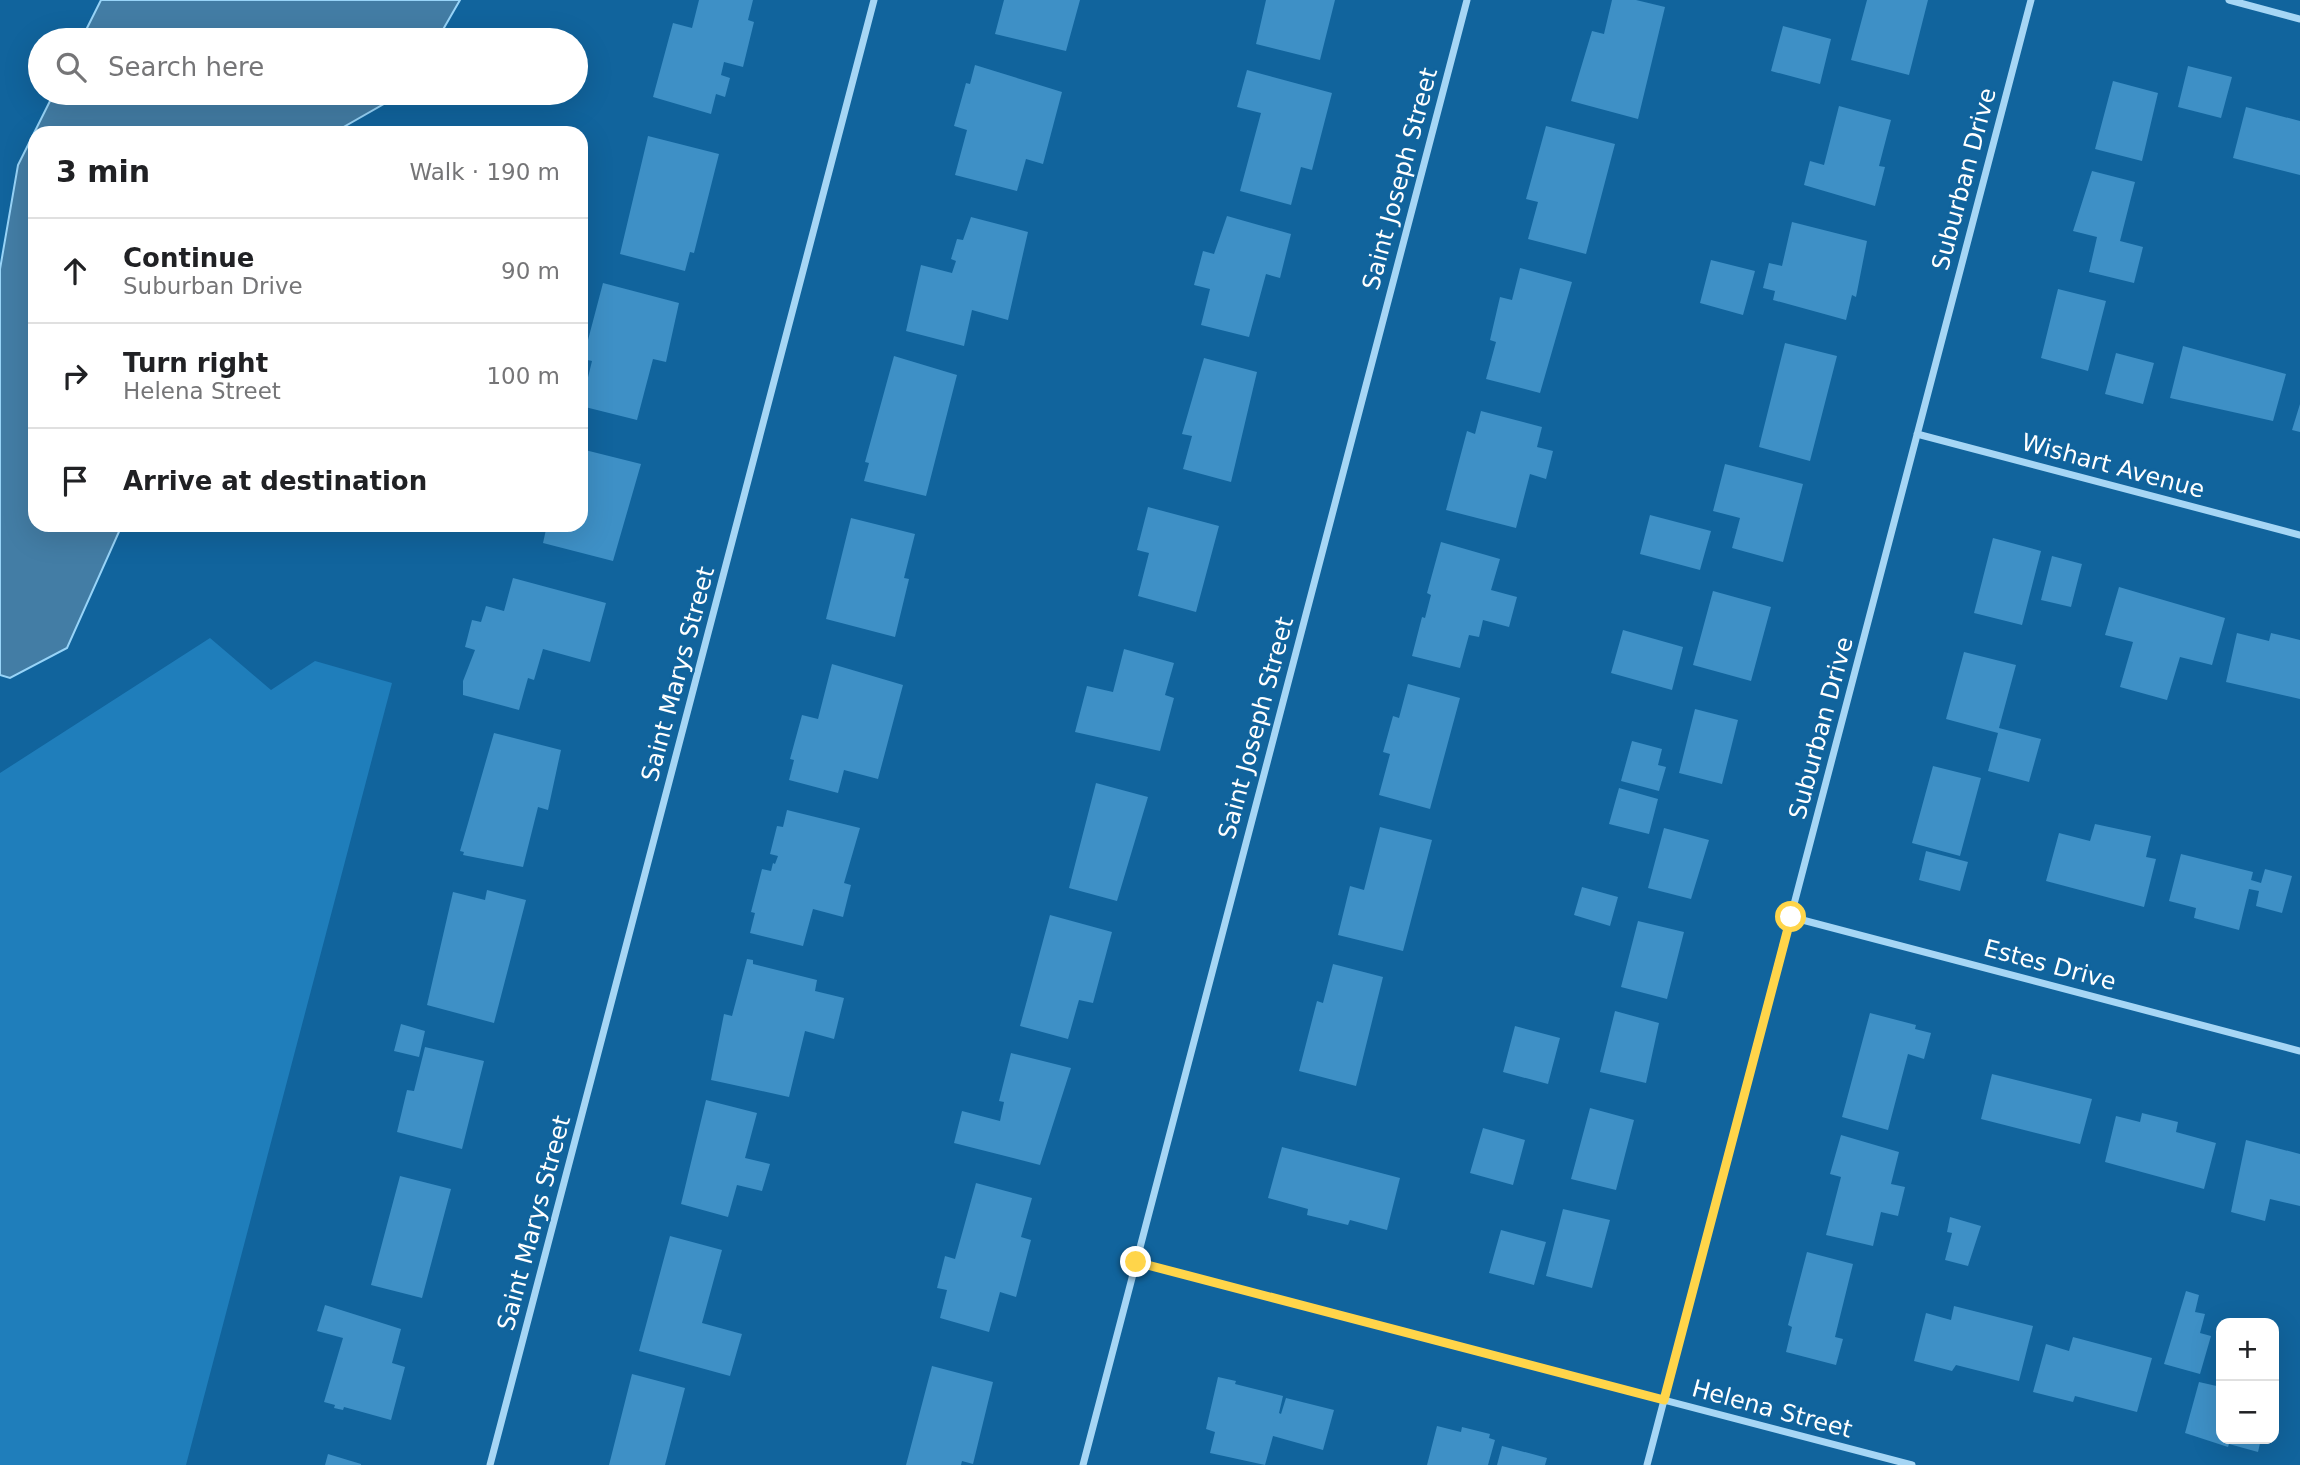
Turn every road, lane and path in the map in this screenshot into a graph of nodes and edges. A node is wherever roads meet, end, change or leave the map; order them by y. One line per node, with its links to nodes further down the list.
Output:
1 (874, 0): 12 (street, Saint Marys Street)
2 (1467, 0): 10 (street, Saint Joseph Street)
3 (2031, 0): 6 (street, Suburban Drive)
4 (2229, 0): 5 (street)
5 (2300, 19)
6 (1917, 434): 7 (street, Wishart Avenue); 8 (street, Suburban Drive)
7 (2300, 535)
8 (1791, 917): 9 (street, Estes Drive); 11 (street, Suburban Drive)
9 (2300, 1051)
10 (1136, 1262): 11 (street, Helena Street); 13 (street, Saint Joseph Street)
11 (1664, 1400): 14 (street, Suburban Drive); 15 (street, Helena Street)
12 (490, 1465)
13 (1083, 1465)
14 (1647, 1465)
15 (1912, 1465)

